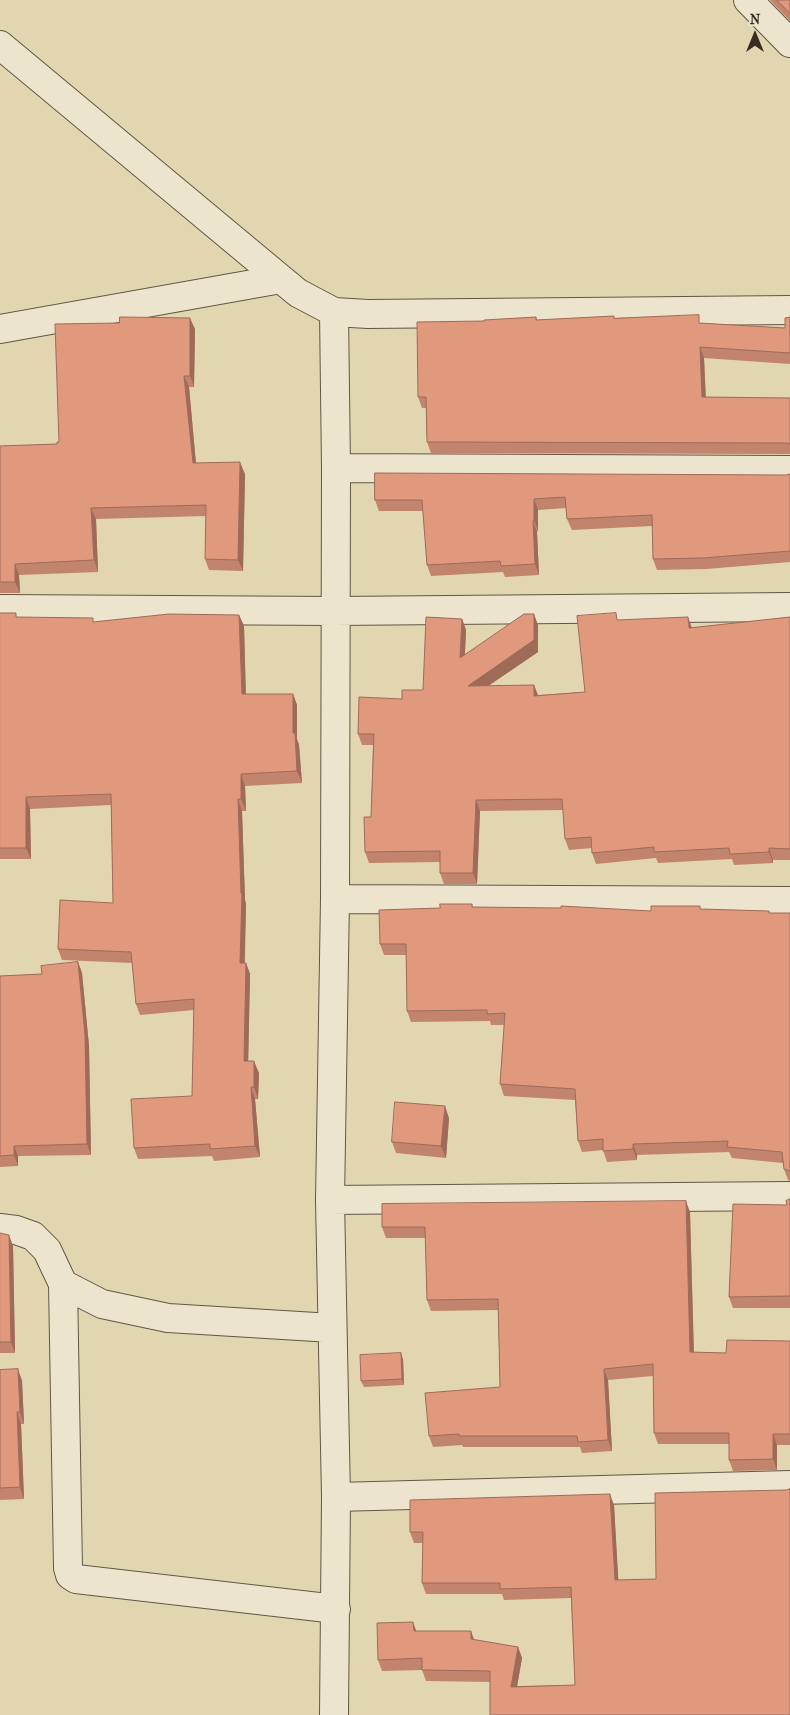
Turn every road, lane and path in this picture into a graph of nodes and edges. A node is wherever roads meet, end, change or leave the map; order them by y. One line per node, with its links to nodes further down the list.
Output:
1 (748, 0): 2 (street)
2 (790, 43)
3 (0, 45): 4 (street)
4 (281, 279): 6 (street); 7 (street)
5 (790, 310): 6 (street)
6 (334, 312): 8 (street)
7 (0, 329)
8 (336, 468): 9 (street); 12 (street)
9 (790, 470)
10 (790, 608): 12 (street)
11 (0, 609): 12 (street)
12 (335, 611): 13 (street)
13 (335, 898): 14 (street); 16 (street)
14 (790, 901)
15 (790, 1196): 16 (street)
16 (330, 1200): 19 (street)
17 (0, 1228): 18 (street)
18 (63, 1284): 19 (street); 22 (street)
19 (332, 1328): 21 (street)
20 (790, 1485): 21 (street)
21 (336, 1497): 22 (street)
22 (336, 1609): 23 (street)
23 (334, 1715)

